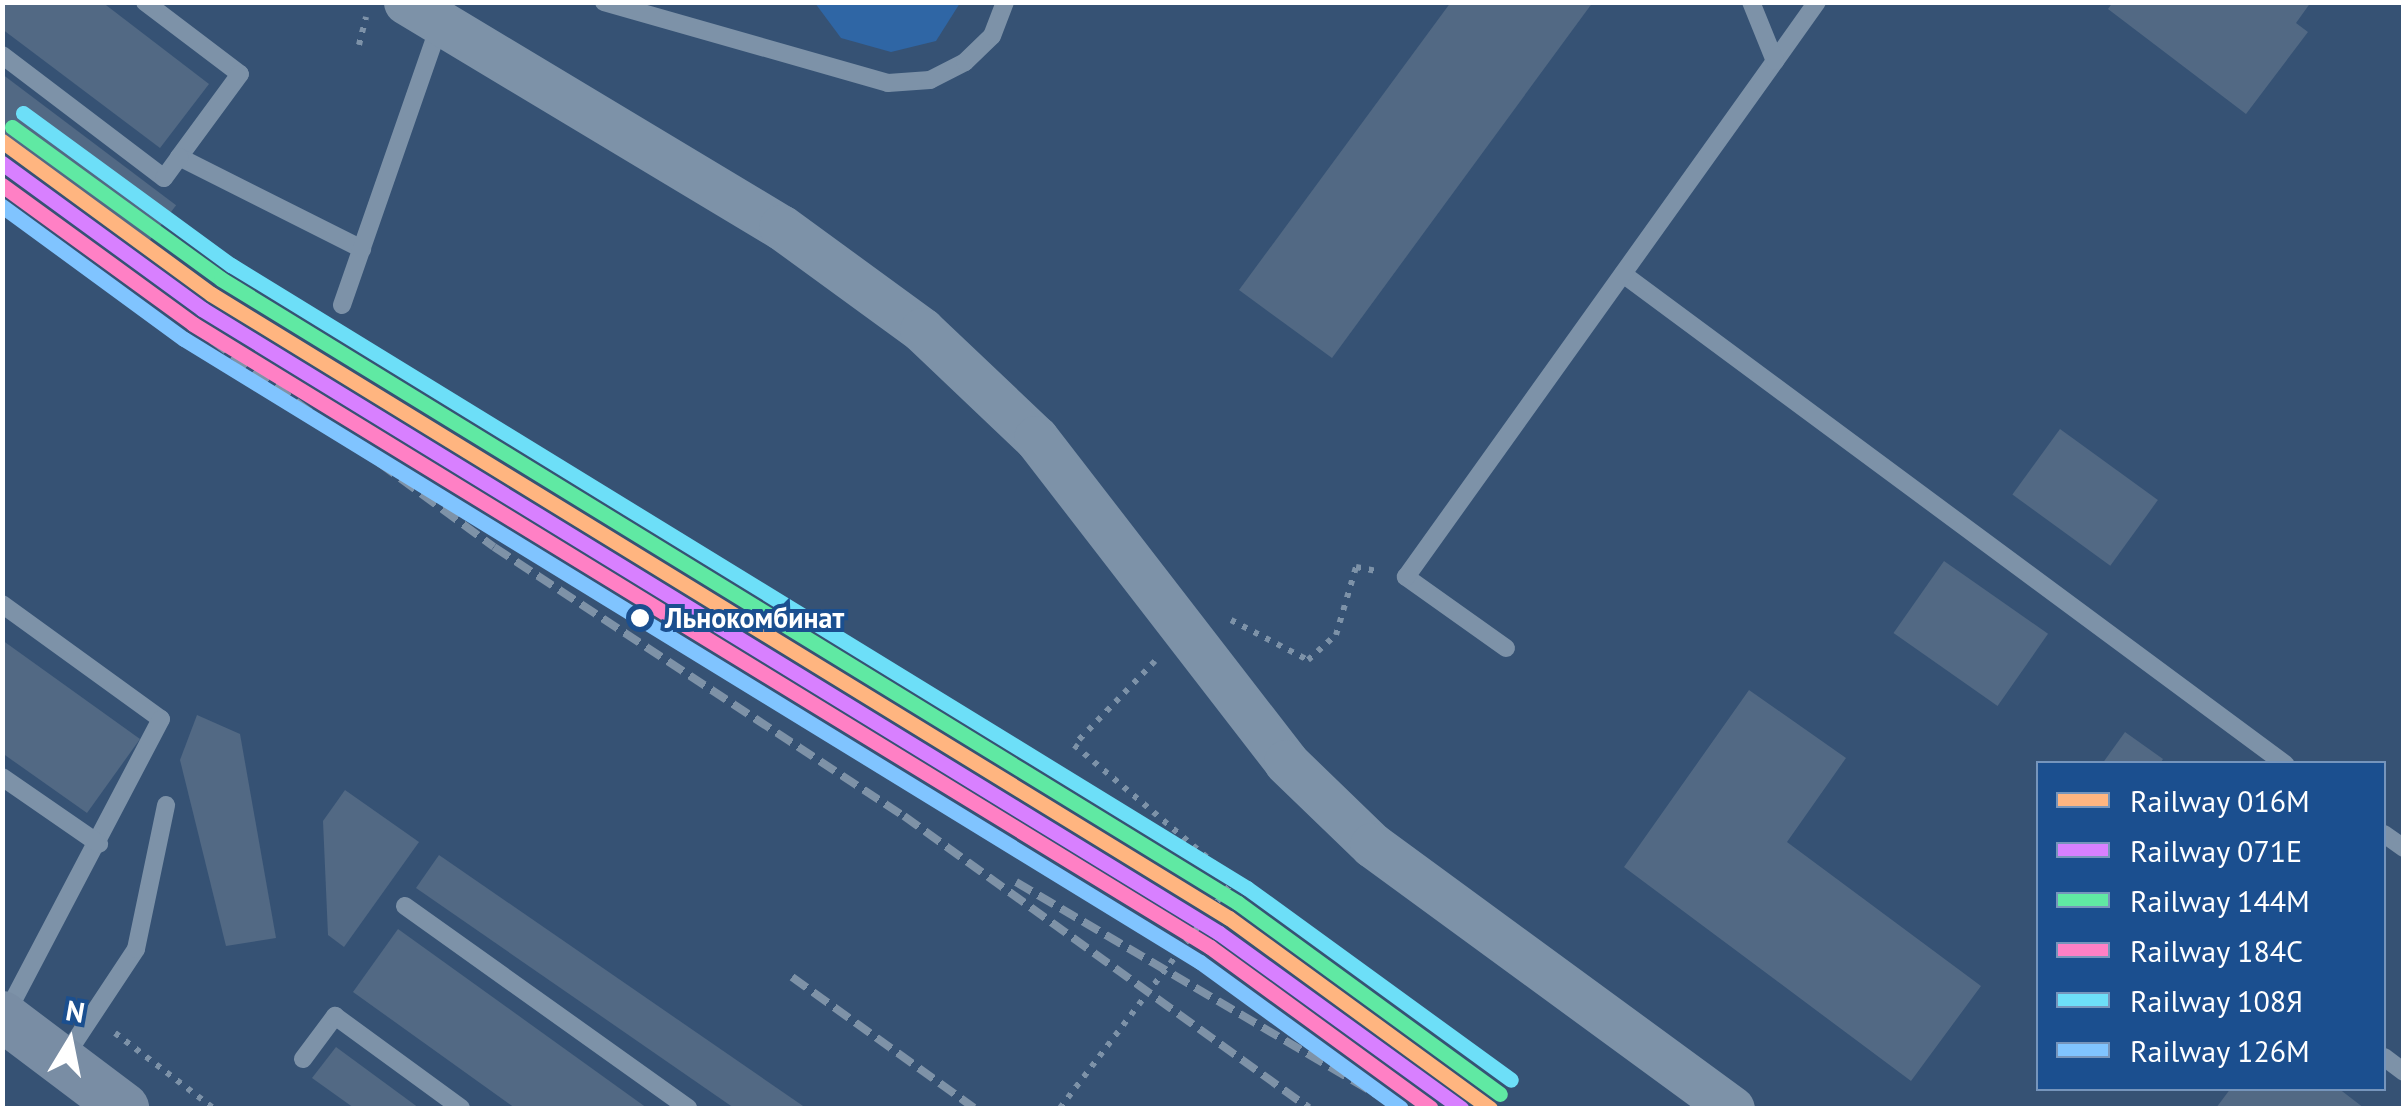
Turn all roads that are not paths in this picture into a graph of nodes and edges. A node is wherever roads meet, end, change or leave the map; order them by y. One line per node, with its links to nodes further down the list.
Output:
1 (145, 2): 10 (lane)
2 (642, 2): 6 (lane)
3 (1005, 2): 6 (lane)
4 (1751, 2): 9 (lane)
5 (1817, 2): 9 (lane)
6 (607, 3)
7 (431, 9): 11 (lane); 27 (street)
8 (2, 54): 10 (lane)
9 (1776, 61): 12 (lane)
10 (179, 157): 11 (lane)
11 (362, 249): 13 (lane)
12 (1622, 274): 15 (lane); 16 (lane)
13 (342, 306)
14 (2, 604): 19 (lane)
15 (1506, 648)
16 (2282, 761)
17 (2, 777): 19 (lane)
18 (166, 805): 23 (lane)
19 (99, 844): 21 (lane)
20 (405, 906): 26 (lane)
21 (3, 1016): 23 (main road)
22 (303, 1058): 25 (lane)
23 (62, 1061): 24 (main road)
24 (124, 1108)
25 (462, 1108)
26 (688, 1108)
27 (1732, 1108)

